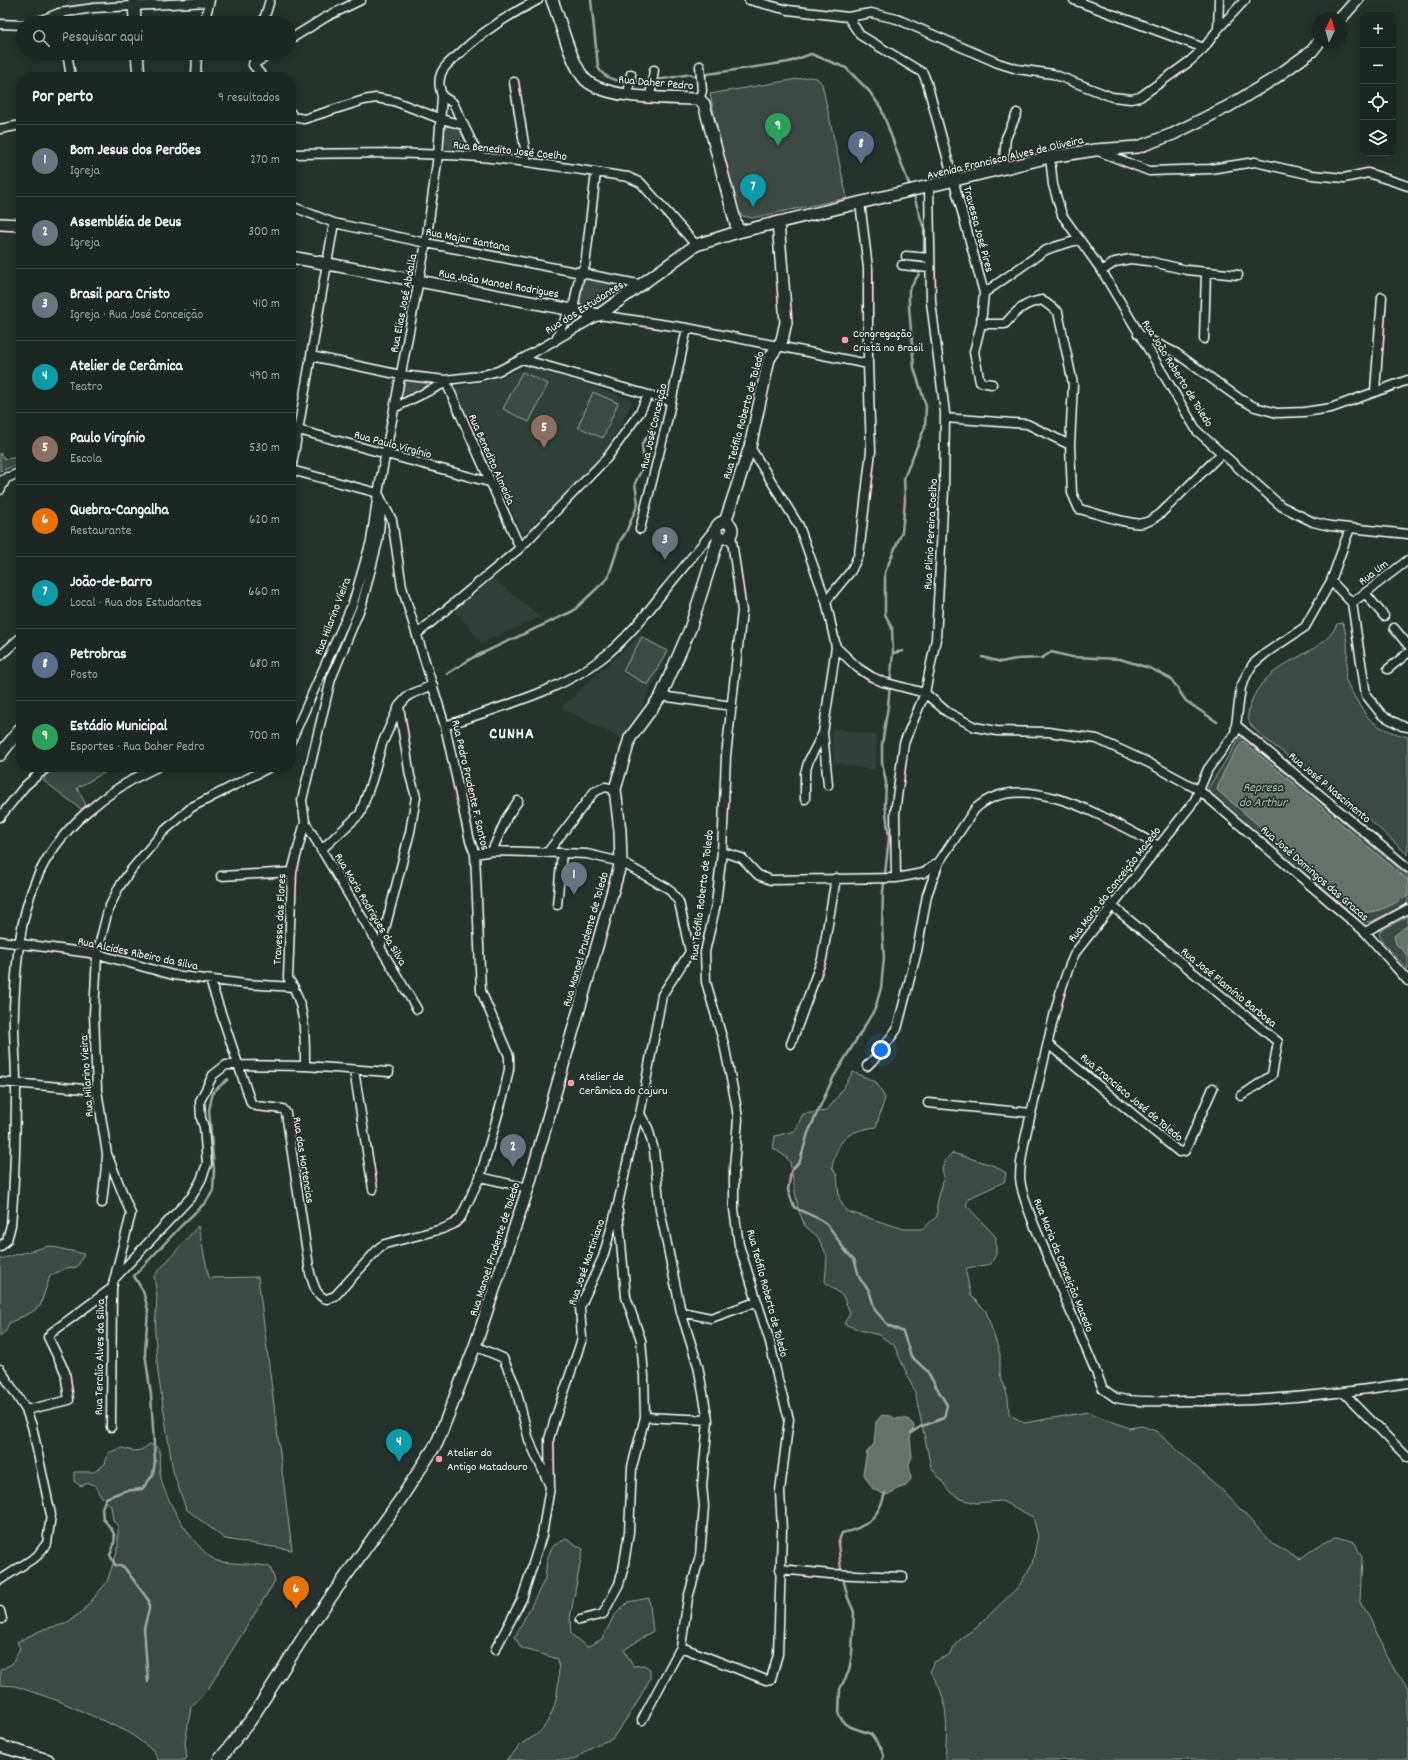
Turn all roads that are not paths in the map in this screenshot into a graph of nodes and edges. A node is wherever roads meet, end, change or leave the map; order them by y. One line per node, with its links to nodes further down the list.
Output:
1 (270, 0): 18 (street)
2 (361, 0): 23 (street)
3 (538, 0): 42 (street)
4 (552, 0): 40 (street, Rua Daher Pedro)
5 (749, 0): 19 (street)
6 (1074, 0): 24 (street)
7 (1219, 0): 22 (street)
8 (1245, 0): 22 (street)
9 (1357, 0): 12 (street)
10 (209, 1): 11 (street); 17 (street)
11 (134, 3): 13 (street); 16 (street)
12 (1346, 12)
13 (59, 13): 14 (street); 15 (street)
14 (52, 16)
15 (60, 16)
16 (135, 16)
17 (206, 16)
18 (265, 16)
19 (848, 17): 24 (street); 58 (street, Travessa José Pires)
20 (0, 24): 21 (street)
21 (16, 25)
22 (1218, 28): 24 (street)
23 (296, 36)
24 (1204, 48)
25 (1314, 48): 50 (street, Avenida Francisco Alves de Oliveira)
26 (68, 60): 33 (street)
27 (138, 60): 34 (street)
28 (196, 60): 35 (street)
29 (254, 60): 31 (street)
30 (260, 60): 31 (street)
31 (253, 65): 36 (street)
32 (700, 66): 43 (street)
33 (70, 72)
34 (139, 72)
35 (196, 72)
36 (259, 72)
37 (653, 73): 41 (street)
38 (631, 76): 40 (street)
39 (514, 82): 55 (street)
40 (628, 92): 41 (street, Rua Daher Pedro)
41 (650, 93): 43 (street, Rua Daher Pedro)
42 (442, 96): 46 (street); 47 (street)
43 (699, 99): 67 (street, Rua Daher Pedro)
44 (1017, 113): 56 (street)
45 (296, 117): 46 (street)
46 (441, 119): 47 (street); 52 (street)
47 (463, 125): 53 (street)
48 (16, 126): 49 (street)
49 (0, 129)
50 (1095, 150): 54 (street, Avenida Francisco Alves de Oliveira); 59 (street)
51 (296, 154): 52 (street, Rua Benedito José Coelho)
52 (438, 155): 53 (street, Rua Benedito José Coelho); 69 (street, Rua Elias José Abdalla)
53 (479, 157): 55 (street, Rua Benedito José Coelho)
54 (1050, 157): 56 (street, Avenida Francisco Alves de Oliveira); 68 (street, Rua João Roberto de Toledo)
55 (527, 162): 57 (street, Rua Benedito José Coelho)
56 (1003, 169): 58 (street, Avenida Francisco Alves de Oliveira)
57 (596, 172): 70 (street, Rua Benedito José Coelho); 78 (street)
58 (954, 182): 60 (street, Avenida Francisco Alves de Oliveira); 83 (street, Travessa José Pires)
59 (1408, 186)
60 (929, 187): 61 (street, Avenida Francisco Alves de Oliveira); 72 (street, Rua Plinio Pereira Coelho)
61 (860, 202): 63 (street, Rua dos Estudantes); 95 (street)
62 (296, 208): 64 (street, Rua Major Santana)
63 (778, 222): 67 (street, Rua dos Estudantes); 92 (street, Rua Teófilo Roberto de Toledo)
64 (334, 223): 69 (street, Rua Major Santana); 74 (street)
65 (0, 224): 66 (street)
66 (16, 225)
67 (738, 232): 70 (street, Rua dos Estudantes)
68 (1078, 240): 77 (street, Rua João Roberto de Toledo); 83 (street)
69 (426, 243): 78 (street, Rua Major Santana); 81 (street, Rua Elias José Abdalla)
70 (696, 245): 82 (street, Rua dos Estudantes)
71 (909, 256): 72 (street)
72 (928, 258): 76 (street, Rua Plinio Pereira Coelho)
73 (296, 259): 74 (street, Rua João Manoel Rodrigues)
74 (327, 264): 81 (street, Rua João Manoel Rodrigues); 93 (street)
75 (902, 265): 76 (street)
76 (927, 268): 104 (street, Rua Plinio Pereira Coelho)
77 (1102, 271): 79 (street); 89 (street, Rua João Roberto de Toledo)
78 (580, 272): 82 (street, Rua Major Santana); 85 (street)
79 (1206, 272): 80 (street); 90 (street)
80 (1238, 275)
81 (419, 282): 85 (street, Rua João Manoel Rodrigues); 96 (street, Rua Elias José Abdalla)
82 (643, 285): 86 (street, Rua dos Estudantes)
83 (984, 293): 87 (street, Travessa José Pires)
84 (1382, 297): 100 (street)
85 (573, 310): 86 (street, Rua João Manoel Rodrigues); 91 (street)
86 (599, 315): 88 (street, Rua João Manoel Rodrigues); 91 (street, Rua dos Estudantes)
87 (980, 324): 99 (street, Travessa José Pires); 107 (street)
88 (687, 328): 92 (street, Rua João Manoel Rodrigues); 102 (street, Rua José Conceição)
89 (1138, 333): 100 (street); 109 (street, Rua João Roberto de Toledo)
90 (1204, 339)
91 (555, 341): 94 (street, Rua dos Estudantes)
92 (776, 347): 95 (street, Rua João Manoel Rodrigues); 108 (street, Rua Teófilo Roberto de Toledo)
93 (311, 356): 96 (street, Rua dos Estudantes); 105 (street)
94 (522, 359): 98 (street, Rua dos Estudantes); 101 (street)
95 (868, 364): 127 (street)
96 (401, 375): 98 (street, Rua dos Estudantes); 103 (street, Rua Elias José Abdalla)
97 (1408, 380): 100 (street)
98 (445, 382): 103 (street); 114 (street, Rua Benedito Almeida)
99 (992, 384)
100 (1375, 391)
101 (648, 395): 102 (street); 123 (street)
102 (670, 401): 119 (street, Rua José Conceição)
103 (394, 408): 110 (street, Rua Elias José Abdalla)
104 (945, 418): 107 (street); 140 (street, Rua Plinio Pereira Coelho)
105 (296, 424)
106 (296, 428): 110 (street, Rua Paulo Virgínio)
107 (1070, 445): 109 (street)
108 (750, 447): 117 (street, Rua Teófilo Roberto de Toledo); 127 (street)
109 (1221, 454): 118 (street, Rua João Roberto de Toledo)
110 (386, 455): 114 (street, Rua Paulo Virgínio); 116 (street, Rua Hilarino Vieira)
111 (296, 472): 116 (street)
112 (16, 474): 113 (street)
113 (4, 478): 115 (street)
114 (489, 482): 123 (street, Rua Benedito Almeida)
115 (0, 490)
116 (380, 497): 131 (street, Rua Pedro Prudente F. Santos); 138 (street, Rua Hilarino Vieira); 147 (street, Rua Hilarino Vieira)
117 (725, 522): 120 (street); 121 (street)
118 (1350, 528): 122 (street, Rua João Roberto de Toledo); 125 (street)
119 (640, 529)
120 (717, 532): 121 (street); 141 (street, Rua Manoel Prudente de Toledo); 144 (street)
121 (731, 534): 143 (street, Rua Teófilo Roberto de Toledo)
122 (1408, 534)
123 (520, 548): 131 (street)
124 (1408, 560): 126 (street, Rua Um)
125 (1331, 581): 128 (street); 146 (street)
126 (1366, 593): 128 (street, Rua Um); 129 (street)
127 (826, 601): 134 (street)
128 (1352, 603): 145 (street)
129 (1384, 616)
130 (1394, 628): 133 (street)
131 (417, 634): 139 (street, Rua Pedro Prudente F. Santos)
132 (16, 642): 136 (street)
133 (1408, 645)
134 (836, 647): 140 (street); 148 (street)
135 (1408, 653): 137 (street)
136 (0, 656)
137 (1388, 669)
138 (332, 679): 160 (street, Travessa das Flores)
139 (433, 685): 142 (street); 144 (street, Rua Pedro Prudente F. Santos)
140 (924, 693): 156 (street, Rua José Domingos das Gracas); 174 (street, Rua Plinio Pereira Coelho)
141 (661, 696): 143 (street); 155 (street, Rua Manoel Prudente de Toledo)
142 (399, 706): 162 (street); 181 (street)
143 (732, 706): 164 (street, Rua Teófilo Roberto de Toledo)
144 (446, 726): 167 (street, Rua Pedro Prudente F. Santos)
145 (1408, 727)
146 (1236, 729): 156 (street, Rua Maria da Conceição Macedo); 170 (street, Rua José P Nascimento)
147 (296, 730)
148 (823, 733): 154 (street); 157 (street)
149 (16, 734): 150 (street)
150 (0, 755)
151 (41, 772): 159 (street)
152 (147, 772): 180 (street)
153 (258, 772): 184 (street, Rua Hilarino Vieira)
154 (828, 785)
155 (615, 789): 165 (street); 168 (street, Rua Manoel Prudente de Toledo)
156 (1199, 790): 161 (street, Rua Maria da Conceição Macedo); 178 (street, Rua José Domingos das Gracas)
157 (805, 799)
158 (518, 801): 163 (street)
159 (0, 817)
160 (305, 822): 162 (street, Rua Mario Rodrigues da Silva); 171 (street, Travessa das Flores)
161 (1159, 846): 169 (street); 176 (street, Rua Maria da Conceição Macedo)
162 (321, 850): 181 (street, Rua Mario Rodrigues da Silva)
163 (492, 851): 165 (street); 167 (street)
164 (722, 852): 173 (street); 183 (street, Rua Teófilo Roberto de Toledo)
165 (547, 853): 166 (street)
166 (562, 853): 168 (street); 175 (street)
167 (475, 854): 205 (street, Rua Pedro Prudente F. Santos)
168 (621, 862): 182 (street); 206 (street, Rua Manoel Prudente de Toledo)
169 (939, 862): 174 (street); 193 (street)
170 (1408, 868)
171 (292, 872): 172 (street); 187 (street, Travessa das Flores)
172 (221, 876)
173 (836, 878): 174 (street); 189 (street)
174 (895, 878)
175 (557, 905)
176 (1111, 905): 190 (street, Rua Maria da Conceição Macedo); 200 (street, Rua José Flamínio Barbosa)
177 (1408, 909): 178 (street)
178 (1365, 932): 186 (street, Rua José Domingos das Gracas)
179 (0, 941): 180 (street, Rua Alcides Ribeiro da Silva)
180 (20, 944): 184 (street, Rua Alcides Ribeiro da Silva); 197 (street)
181 (380, 948): 188 (street, Rua Mario Rodrigues da Silva)
182 (690, 952): 183 (street); 203 (street, Rua José Martiniano)
183 (705, 952): 214 (street, Rua Teófilo Roberto de Toledo)
184 (97, 954): 185 (street, Rua Alcides Ribeiro da Silva); 199 (street, Rua Hilarino Vieira)
185 (210, 980): 187 (street, Rua Alcides Ribeiro da Silva); 191 (street, Rua das Hortencias)
186 (1408, 981)
187 (294, 987): 192 (street, Travessa das Flores)
188 (417, 1009)
189 (791, 1044)
190 (1048, 1044): 198 (street, Rua Francisco José de Toledo); 202 (street, Rua Maria da Conceição Macedo)
191 (237, 1065): 192 (street); 211 (street); 213 (street, Rua das Hortencias)
192 (305, 1066): 194 (street)
193 (867, 1066)
194 (354, 1070): 195 (street); 207 (street)
195 (389, 1072)
196 (0, 1082): 197 (street)
197 (16, 1083): 199 (street); 210 (street)
198 (1213, 1088)
199 (97, 1090): 204 (street, Rua Hilarino Vieira)
200 (1241, 1096)
201 (928, 1103): 202 (street)
202 (1032, 1113): 219 (street, Rua Maria da Conceição Macedo)
203 (640, 1114): 209 (street, Rua José Martiniano); 215 (street)
204 (107, 1154): 208 (street); 211 (street, Rua Hilarino Vieira)
205 (480, 1177): 206 (street); 213 (street, Rua Pedro Prudente F. Santos)
206 (528, 1188): 216 (street, Rua Manoel Prudente de Toledo)
207 (373, 1189)
208 (102, 1203)
209 (618, 1204): 221 (street); 225 (street, Rua José Martiniano)
210 (0, 1247)
211 (115, 1279): 212 (street, Rua Hilarino Vieira)
212 (112, 1288): 220 (street); 223 (street, Rua Tercílio Alves da Silva)
213 (325, 1299)
214 (756, 1302): 215 (street); 226 (street, Rua Teófilo Roberto de Toledo)
215 (681, 1312): 222 (street)
216 (475, 1346): 225 (street); 235 (street, Rua Manoel Prudente de Toledo)
217 (0, 1369): 220 (street)
218 (1408, 1384): 219 (street, Rua Maria da Conceição Macedo)
219 (1344, 1393): 224 (street)
220 (26, 1410): 228 (street)
221 (645, 1417): 222 (street); 229 (street)
222 (708, 1420): 230 (street)
223 (111, 1427)
224 (1408, 1458)
225 (550, 1487): 231 (street, Rua José Martiniano)
226 (780, 1569): 227 (street); 230 (street, Rua Teófilo Roberto de Toledo)
227 (903, 1577)
228 (0, 1580)
229 (580, 1620)
230 (681, 1646): 232 (street)
231 (494, 1650)
232 (642, 1720)
233 (0, 1746): 234 (street)
234 (48, 1760)
235 (219, 1760)

